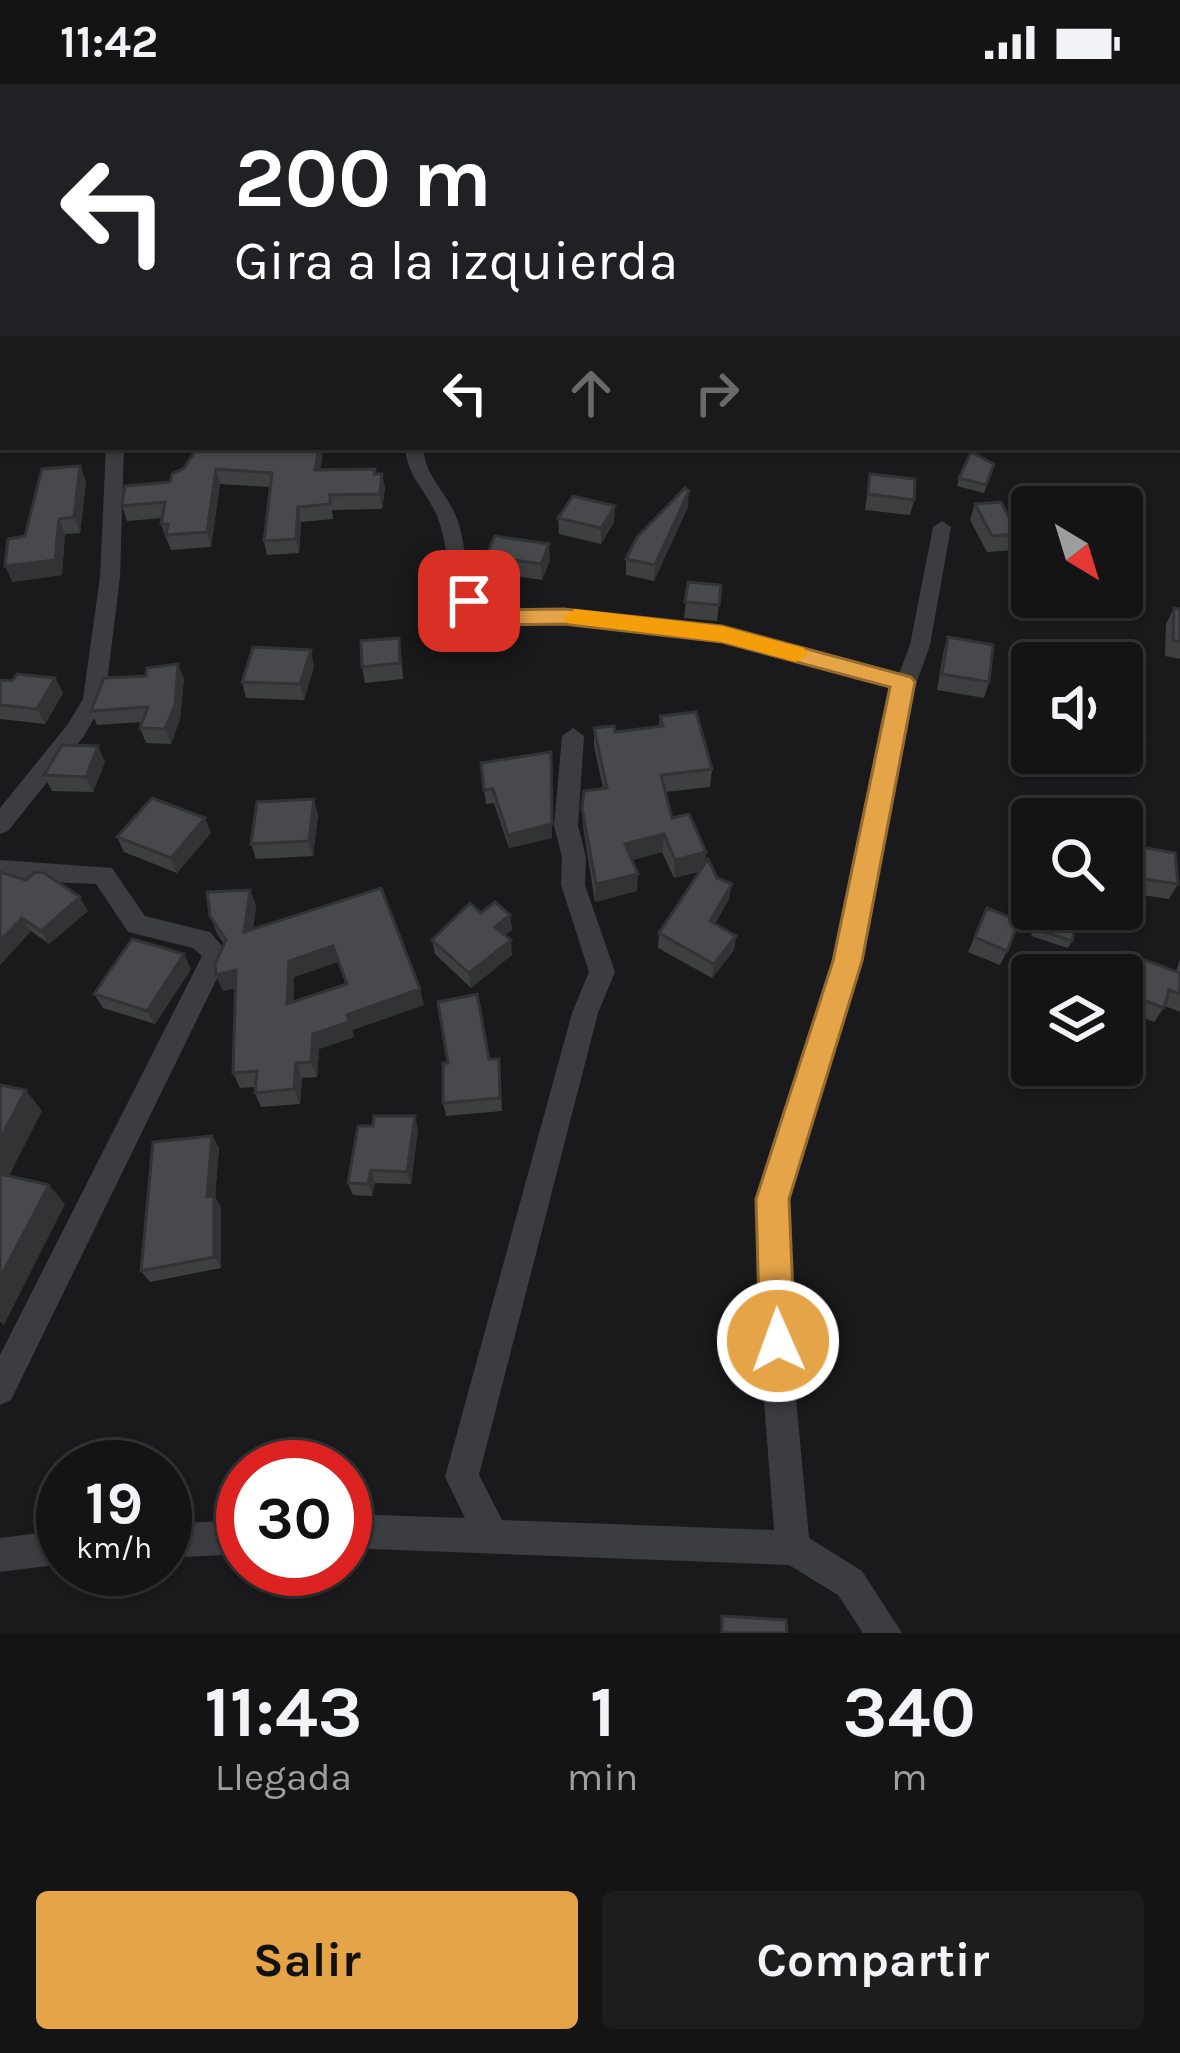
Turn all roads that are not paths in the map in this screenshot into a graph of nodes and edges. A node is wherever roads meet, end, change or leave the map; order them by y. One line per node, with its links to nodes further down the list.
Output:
1 (115, 450): 6 (street)
2 (414, 450): 4 (street)
3 (942, 526): 4 (street)
4 (903, 682): 11 (street)
5 (573, 736): 10 (street)
6 (0, 825)
7 (0, 871): 8 (street)
8 (0, 1389)
9 (372, 1532): 10 (street)
10 (493, 1538): 11 (street)
11 (793, 1548): 14 (street)
12 (36, 1550): 13 (street)
13 (0, 1555)
14 (884, 1633)

